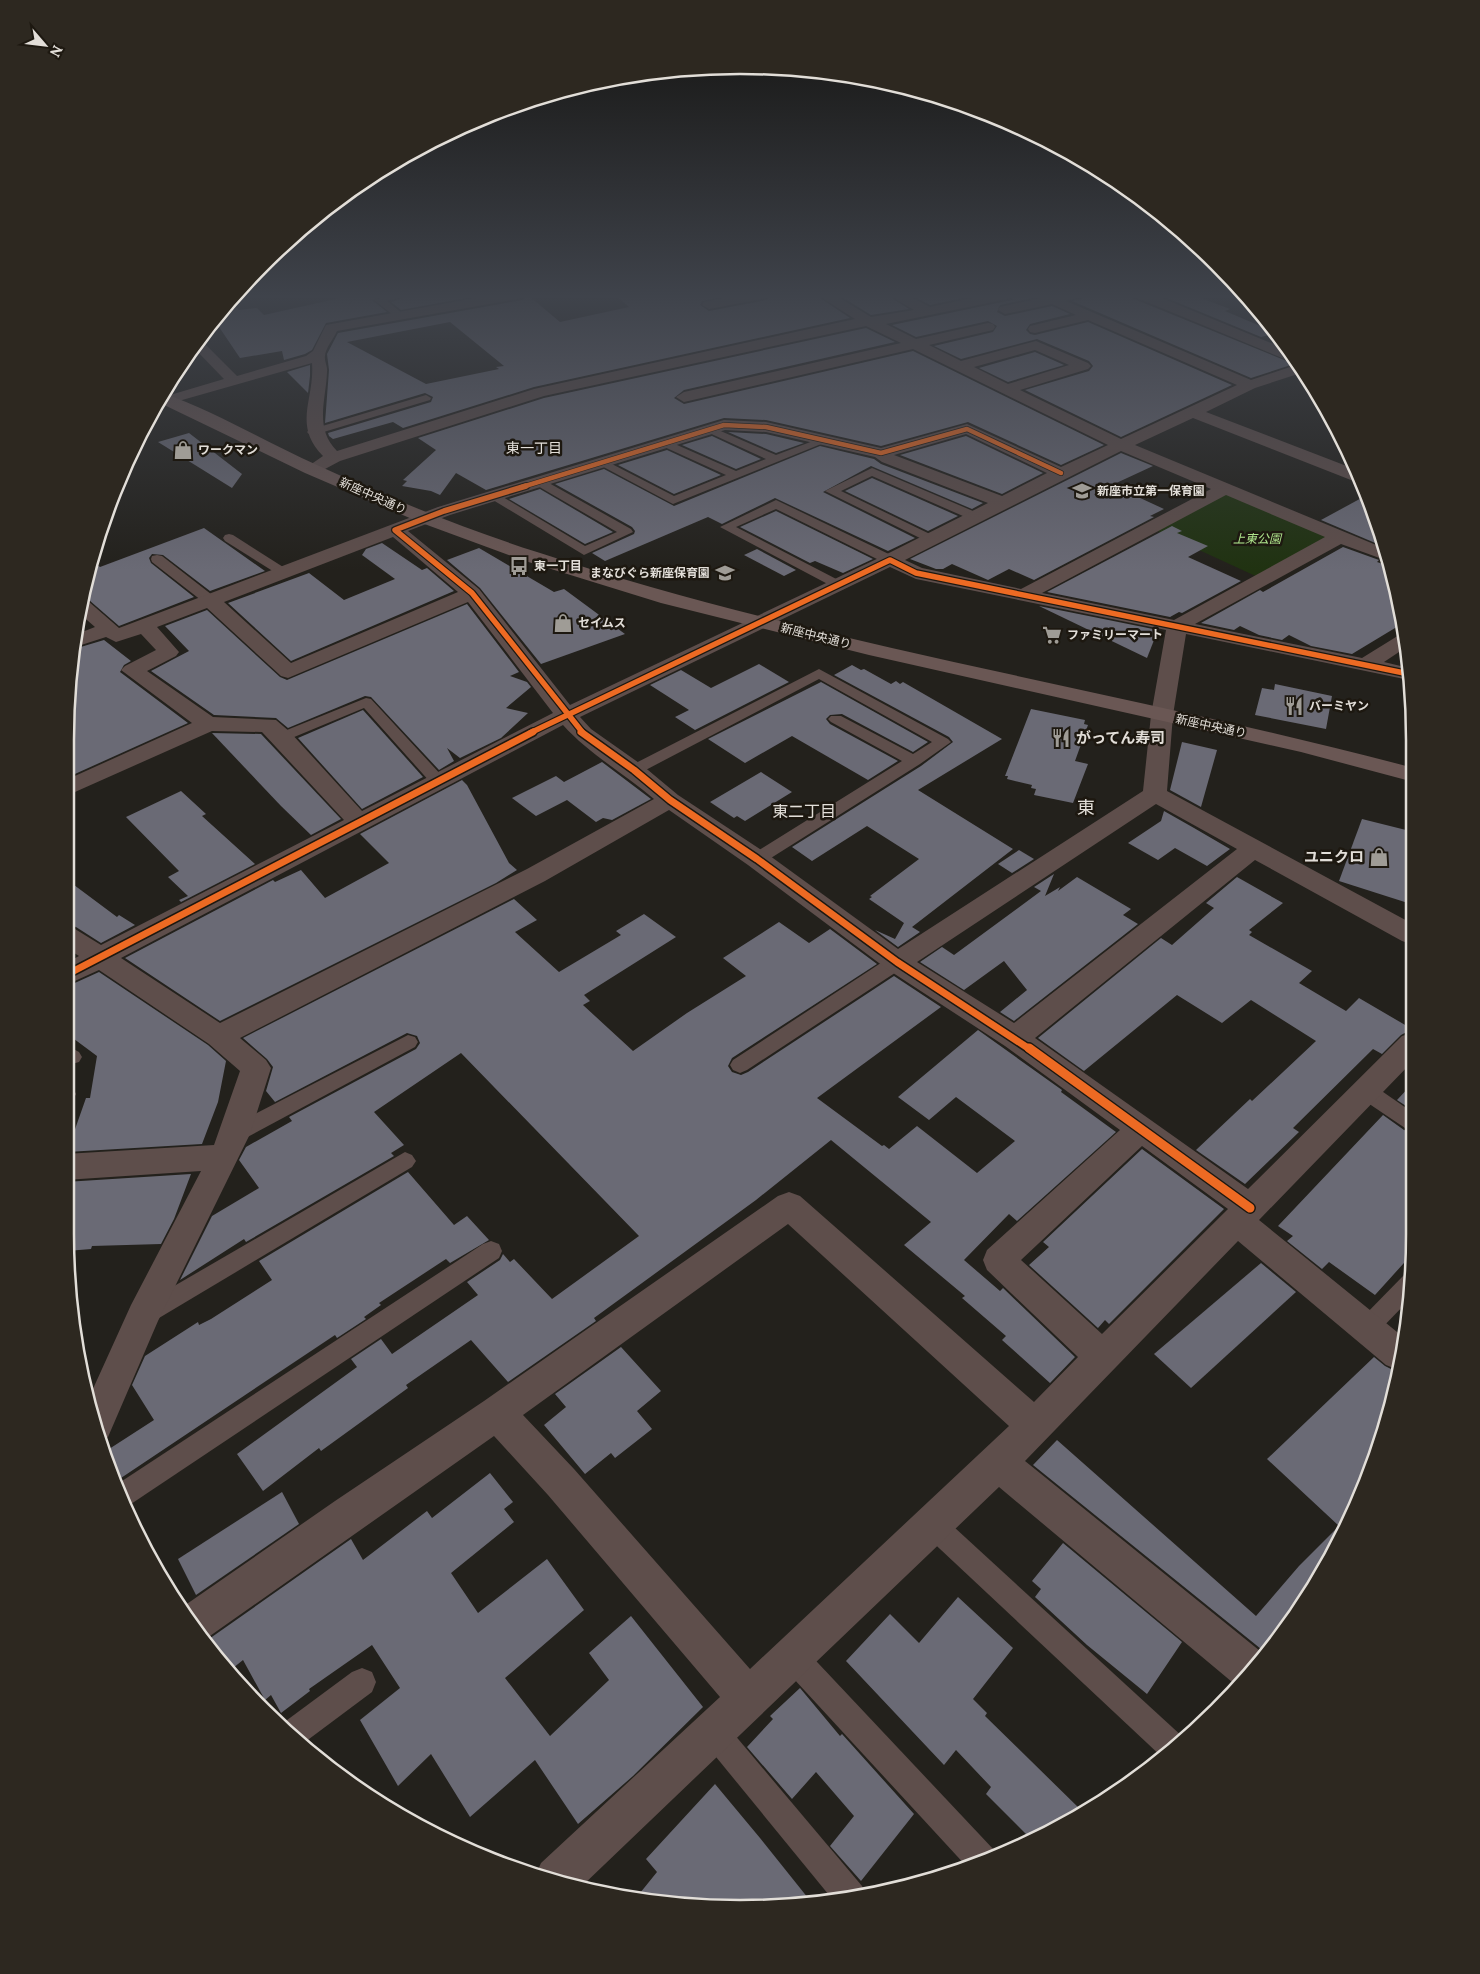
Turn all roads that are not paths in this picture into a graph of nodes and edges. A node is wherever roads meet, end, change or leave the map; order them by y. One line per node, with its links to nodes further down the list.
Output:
1 (219, 386): 11 (street)
2 (318, 386): 15 (street)
3 (567, 386): 20 (street)
4 (731, 386): 9 (street)
5 (1000, 386): 8 (street)
6 (1016, 386): 8 (street)
7 (1250, 386): 13 (street)
8 (1006, 389): 18 (street)
9 (684, 397)
10 (426, 398): 15 (lane)
11 (168, 400)
12 (166, 403): 24 (street, 新座中央通り)
13 (1195, 413): 18 (street); 23 (street)
14 (710, 429): 16 (street); 17 (street); 21 (lane)
15 (313, 432): 20 (street)
16 (825, 440): 19 (street); 21 (lane)
17 (664, 443): 22 (street); 26 (lane)
18 (1121, 445): 25 (street); 28 (street)
19 (881, 453): 25 (street); 30 (street)
20 (334, 457): 24 (street)
21 (775, 459): 26 (lane)
22 (602, 463): 26 (lane); 27 (street)
23 (1346, 466)
24 (311, 469): 32 (street, 新座中央通り)
25 (1061, 473): 30 (street)
26 (735, 475)
27 (540, 482): 29 (street); 29 (lane)
28 (1227, 488): 34 (street); 43 (street)
29 (494, 497): 32 (street)
30 (1004, 503): 31 (street)
31 (976, 517): 36 (street); 36 (lane)
32 (425, 518): 33 (street); 46 (street, 新座中央通り)
33 (395, 530): 40 (street); 42 (street)
34 (1340, 537): 37 (street); 48 (street)
35 (229, 538): 40 (lane)
36 (930, 539): 39 (street)
37 (1380, 554)
38 (157, 560): 44 (lane)
39 (890, 560): 41 (street); 41 (lane); 43 (street)
40 (284, 572): 44 (street)
41 (839, 586): 46 (street)
42 (472, 593): 44 (street); 54 (street)
43 (1022, 596): 48 (street)
44 (211, 600): 47 (street)
45 (87, 610): 49 (street)
46 (760, 623): 54 (street); 55 (street, 新座中央通り)
47 (145, 626): 49 (street); 57 (street)
48 (1177, 626): 52 (street); 55 (street)
49 (109, 629): 50 (street)
50 (82, 639)
51 (1399, 643): 52 (street)
52 (1366, 664): 53 (street)
53 (1403, 673)
54 (566, 715): 60 (street); 62 (street)
55 (1162, 715): 61 (street, 新座中央通り); 64 (street)
56 (836, 719): 59 (lane)
57 (208, 724): 58 (street); 63 (street)
58 (282, 738): 62 (lane); 66 (street)
59 (914, 761): 60 (lane); 68 (lane)
60 (634, 770): 65 (street)
61 (1406, 773)
62 (437, 780): 66 (street)
63 (74, 785)
64 (1155, 794): 67 (street); 72 (street)
65 (670, 800): 68 (street); 74 (street)
66 (358, 821): 71 (street)
67 (1252, 850): 69 (street); 75 (street)
68 (757, 859): 72 (street)
69 (1406, 932)
70 (74, 941): 71 (street)
71 (96, 957): 73 (street); 74 (street)
72 (897, 962): 75 (street); 78 (lane)
73 (74, 970)
74 (219, 1036): 82 (street)
75 (1015, 1038): 81 (street)
76 (408, 1042): 82 (lane)
77 (1406, 1050): 79 (street)
78 (740, 1065)
79 (1366, 1091): 80 (lane); 85 (street)
80 (1406, 1118)
81 (1141, 1129): 85 (street); 91 (street)
82 (229, 1146): 84 (street); 88 (street)
83 (405, 1161): 88 (lane)
84 (74, 1166)
85 (1243, 1214): 89 (street); 91 (street)
86 (491, 1251): 96 (lane)
87 (1404, 1290): 89 (lane)
88 (143, 1316): 93 (street)
89 (1367, 1328): 90 (street)
90 (1395, 1352)
91 (1102, 1358): 94 (street)
92 (497, 1413): 94 (street); 98 (street); 102 (street)
93 (99, 1416)
94 (1035, 1426): 95 (street)
95 (998, 1463): 97 (street); 100 (street)
96 (126, 1494)
97 (932, 1525): 99 (street); 105 (lane)
98 (198, 1621)
99 (792, 1656): 102 (street); 106 (lane)
100 (1246, 1667)
101 (362, 1682): 103 (lane)
102 (748, 1698): 104 (street)
103 (296, 1731)
104 (713, 1732): 107 (street); 108 (lane)
105 (1169, 1743)
106 (978, 1856)
107 (560, 1875)
108 (846, 1891)

